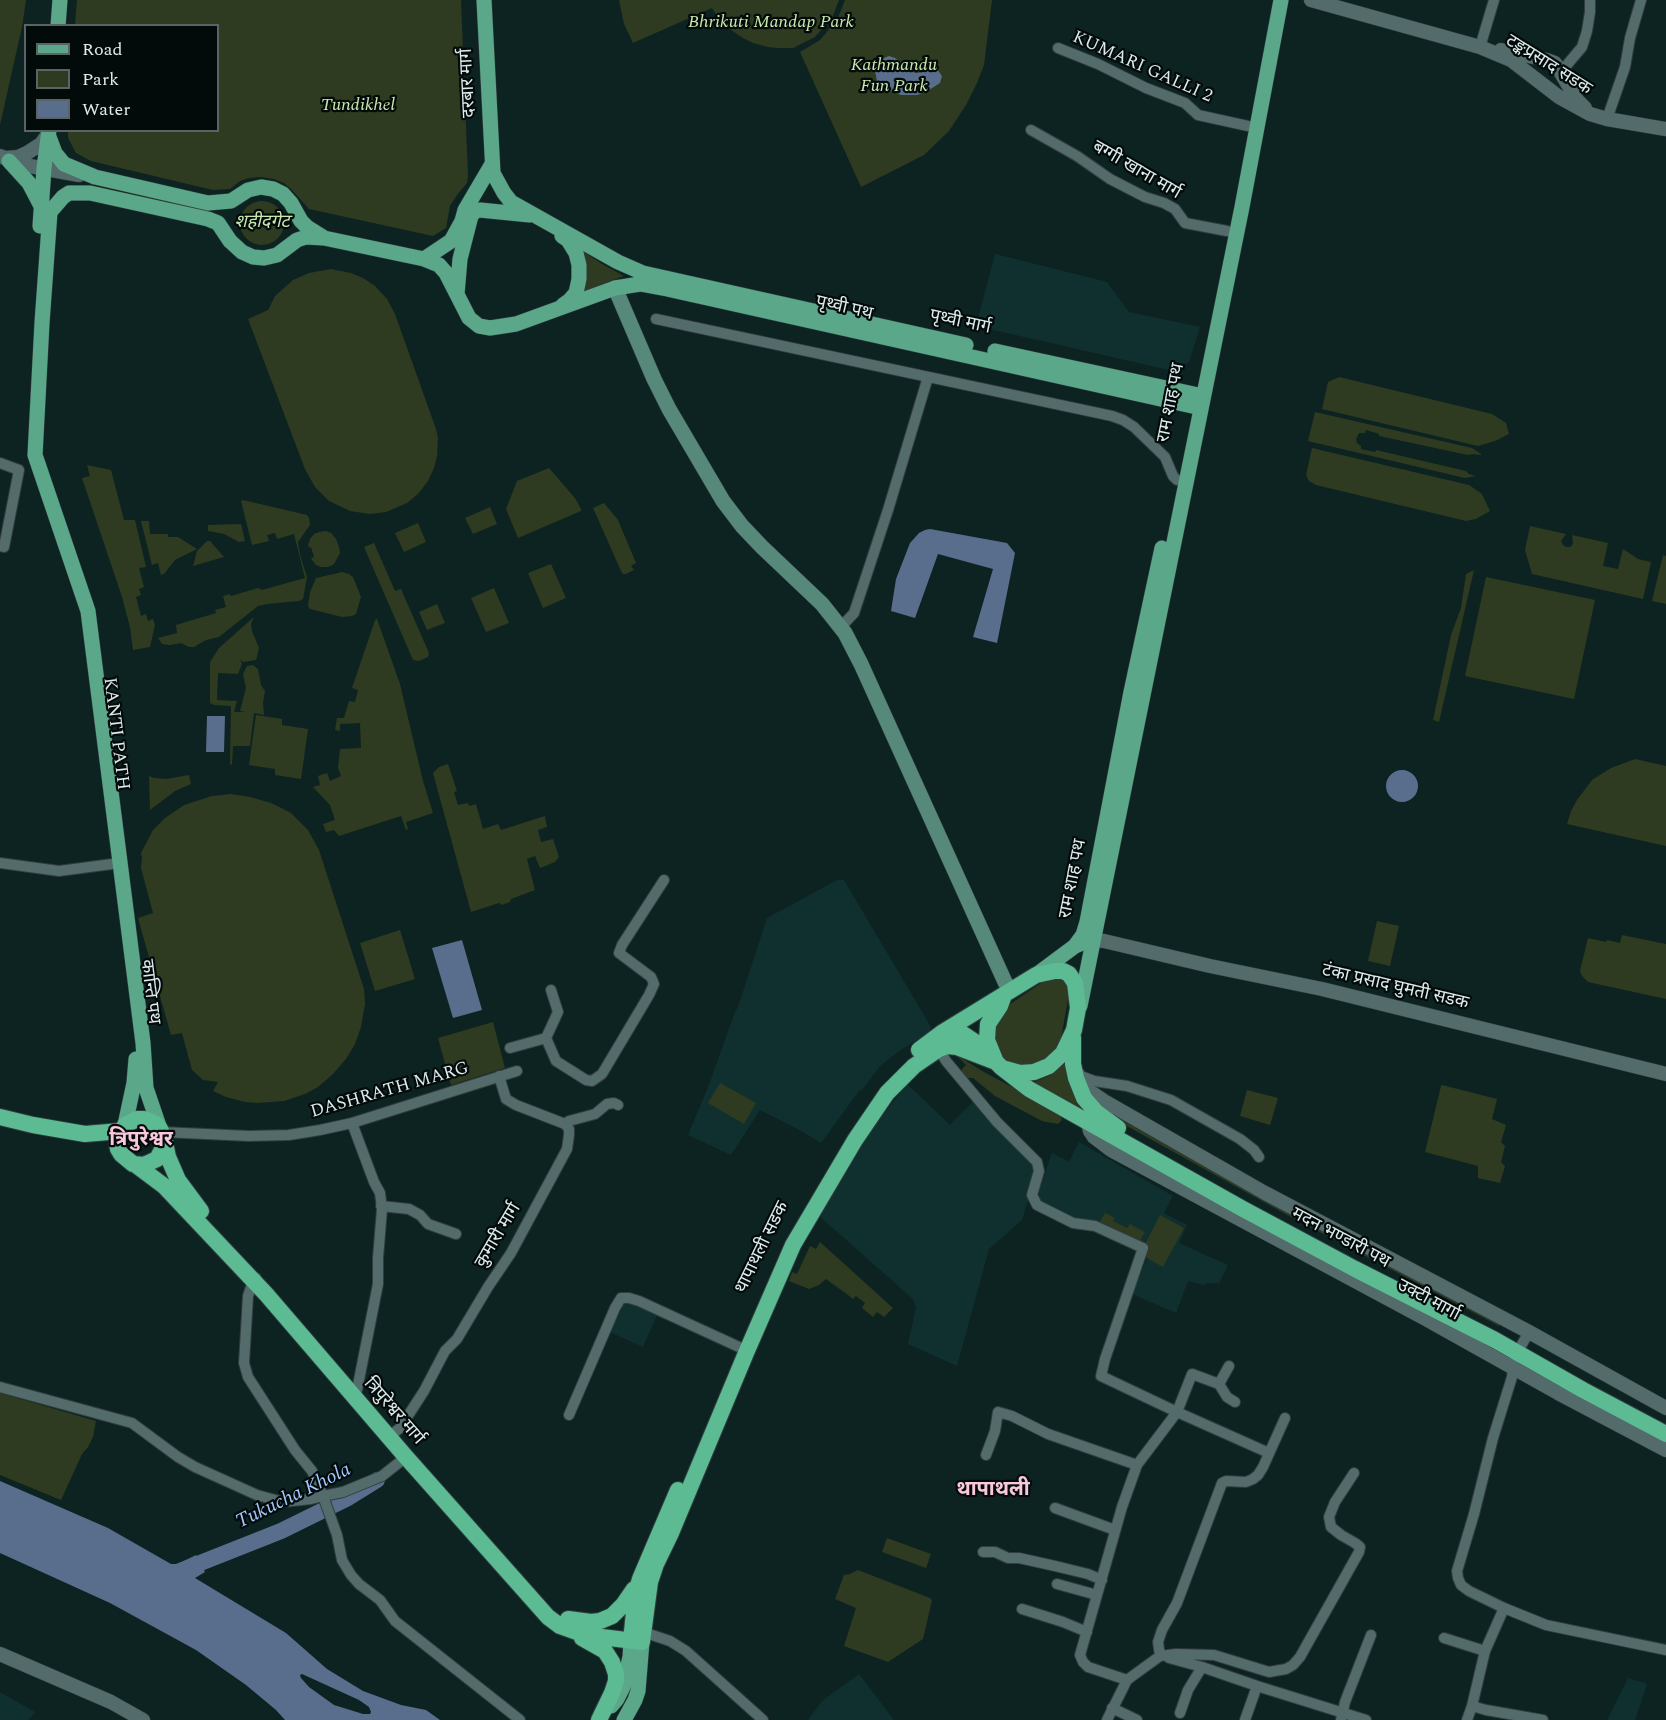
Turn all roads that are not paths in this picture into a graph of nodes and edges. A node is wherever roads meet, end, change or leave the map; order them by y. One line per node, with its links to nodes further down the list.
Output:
1 (60, 0): 9 (main road)
2 (484, 0): 23 (main road, दरबार मार्ग)
3 (1272, 0): 18 (main road, राम शाह पथ)
4 (1281, 0): 38 (main road, राम शाह पथ)
5 (1311, 0): 10 (street, टङ्कप्रसाद सडक)
6 (1494, 0): 10 (street)
7 (1590, 0): 12 (street)
8 (1641, 0): 17 (street)
9 (58, 24)
10 (1480, 46): 13 (street, टङ्कप्रसाद सडक); 15 (street, टङ्कप्रसाद सडक)
11 (1058, 48): 18 (street, KUMARI GALLI 2)
12 (1575, 56): 13 (street); 14 (street)
13 (1547, 60): 14 (street, टङ्कप्रसाद सडक); 15 (street)
14 (1560, 73): 15 (street); 16 (street, टङ्कप्रसाद सडक)
15 (1539, 80): 16 (street, टङ्कप्रसाद सडक)
16 (1590, 114): 17 (street, टङ्कप्रसाद सडक)
17 (1607, 119): 19 (street, टङ्कप्रसाद सडक)
18 (1248, 126): 29 (main road, राम शाह पथ)
19 (1666, 129)
20 (1031, 130): 29 (street, बग्गी खाना मार्ग)
21 (49, 132): 22 (street); 24 (main road); 25 (main road)
22 (4, 158): 24 (street); 26 (main road)
23 (492, 164): 27 (main road); 31 (main road)
24 (44, 168): 25 (street); 26 (main road)
25 (95, 177): 30 (main road)
26 (41, 207): 40 (main road)
27 (533, 215): 28 (main road); 34 (main road)
28 (551, 226): 33 (main road); 35 (main road)
29 (1227, 231): 38 (main road, राम शाह पथ)
30 (324, 238): 31 (main road); 67 (main road)
31 (424, 259): 34 (main road)
32 (615, 288): 33 (main road, पृथ्वी मार्ग); 35 (main road, पृथ्वी मार्ग); 43 (main road)
33 (708, 293): 38 (main road, पृथ्वी मार्ग)
34 (457, 294): 35 (main road)
35 (556, 309)
36 (656, 319): 37 (street)
37 (930, 378): 41 (street); 43 (street)
38 (1197, 401): 41 (main road, राम शाह पथ); 48 (main road, राम शाह पथ)
39 (0, 464): 40 (street)
40 (25, 468): 42 (street); 45 (main road, KANTI PATH)
41 (1177, 480): 47 (main road, राम शाह पथ)
42 (0, 546)
43 (843, 630): 51 (main road)
44 (0, 863): 45 (street)
45 (112, 864): 66 (main road, कान्ति पथ)
46 (664, 880): 53 (street)
47 (1075, 946): 48 (main road, राम शाह पथ); 49 (main road)
48 (1093, 946): 52 (main road); 60 (street, टंका प्रसाद घुमती सडक)
49 (1036, 975): 51 (highway); 52 (highway)
50 (551, 990): 53 (street)
51 (1007, 992): 54 (highway, थापाथली सडक); 55 (highway)
52 (1075, 1026): 57 (highway); 58 (highway, मदन भण्डारी पथ)
53 (546, 1038): 56 (street)
54 (941, 1040): 55 (highway); 57 (highway); 75 (highway, थापाथली सडक); 83 (street); 100 (highway, थापाथली सडक)
55 (989, 1046): 57 (highway)
56 (510, 1048)
57 (999, 1065): 76 (highway, मदन भण्डारी पथ)
58 (1074, 1069): 70 (street); 76 (street); 76 (highway, मदन भण्डारी पथ)
59 (517, 1071): 61 (street, DASHRATH MARG)
60 (1666, 1074)
61 (499, 1076): 64 (street, DASHRATH MARG); 65 (street)
62 (618, 1105): 65 (street)
63 (0, 1117): 68 (highway)
64 (352, 1123): 67 (street, DASHRATH MARG); 72 (street)
65 (565, 1124): 87 (street, कुमारी मार्ग)
66 (122, 1128): 67 (highway); 68 (highway); 69 (highway)
67 (162, 1133): 71 (highway); 74 (highway, त्रिपुरेश्वर मार्ग)
68 (85, 1134): 69 (highway)
69 (121, 1154): 71 (highway)
70 (1259, 1157)
71 (136, 1165): 74 (highway, त्रिपुरेश्वर मार्ग)
72 (381, 1206): 73 (street); 80 (street)
73 (456, 1234)
74 (256, 1278): 80 (highway, त्रिपुरेश्वर मार्ग); 92 (highway, त्रिपुरेश्वर मार्ग); 95 (street)
75 (739, 1347): 84 (street); 100 (highway, थापाथली सडक)
76 (1520, 1349): 82 (street); 86 (highway, मदन भण्डारी पथ); 88 (highway, मदन भण्डारी पथ); 89 (street); 103 (street)
77 (1229, 1366): 78 (street)
78 (1219, 1384): 81 (street); 83 (street)
79 (0, 1387): 95 (street)
80 (357, 1390): 87 (highway, त्रिपुरेश्वर मार्ग)
81 (1236, 1402)
82 (1666, 1408)
83 (1177, 1413): 90 (street); 93 (street)
84 (569, 1415)
85 (1285, 1418): 90 (street)
86 (1666, 1423)
87 (395, 1432): 105 (highway, त्रिपुरेश्वर मार्ग)
88 (1666, 1434)
89 (1666, 1449)
90 (1269, 1453): 113 (street)
91 (986, 1455): 93 (street)
92 (406, 1457): 95 (street); 105 (highway, त्रिपुरेश्वर मार्ग)
93 (1137, 1465): 97 (street)
94 (1354, 1473): 113 (street)
95 (324, 1500): 122 (street)
96 (1055, 1508): 97 (street)
97 (1115, 1530): 99 (street)
98 (983, 1552): 99 (street)
99 (1102, 1580): 102 (street)
100 (645, 1581): 105 (highway); 108 (highway)
101 (1057, 1584): 102 (street)
102 (1097, 1595): 106 (street)
103 (1504, 1608): 110 (street); 111 (street)
104 (1023, 1609): 106 (street)
105 (567, 1624): 108 (highway, त्रिपुरेश्वर मार्ग); 123 (highway)
106 (1087, 1632): 115 (street)
107 (1371, 1635): 120 (street)
108 (641, 1637): 123 (main road); 124 (main road); 125 (street)
109 (1444, 1638): 111 (street)
110 (1666, 1650)
111 (1485, 1651): 117 (street)
112 (0, 1654): 121 (street)
113 (1160, 1656): 114 (street); 115 (street)
114 (1202, 1667): 116 (street); 119 (street)
115 (1127, 1680): 118 (street)
116 (1257, 1686): 120 (street); 128 (street)
117 (1472, 1706): 130 (street); 131 (street)
118 (1112, 1708): 126 (street); 127 (street)
119 (1180, 1713)
120 (1342, 1716): 129 (street)
121 (143, 1720)
122 (520, 1720)
123 (599, 1720)
124 (624, 1720)
125 (763, 1720)
126 (1107, 1720)
127 (1137, 1720)
128 (1245, 1720)
129 (1366, 1720)
130 (1467, 1720)
131 (1543, 1720)

